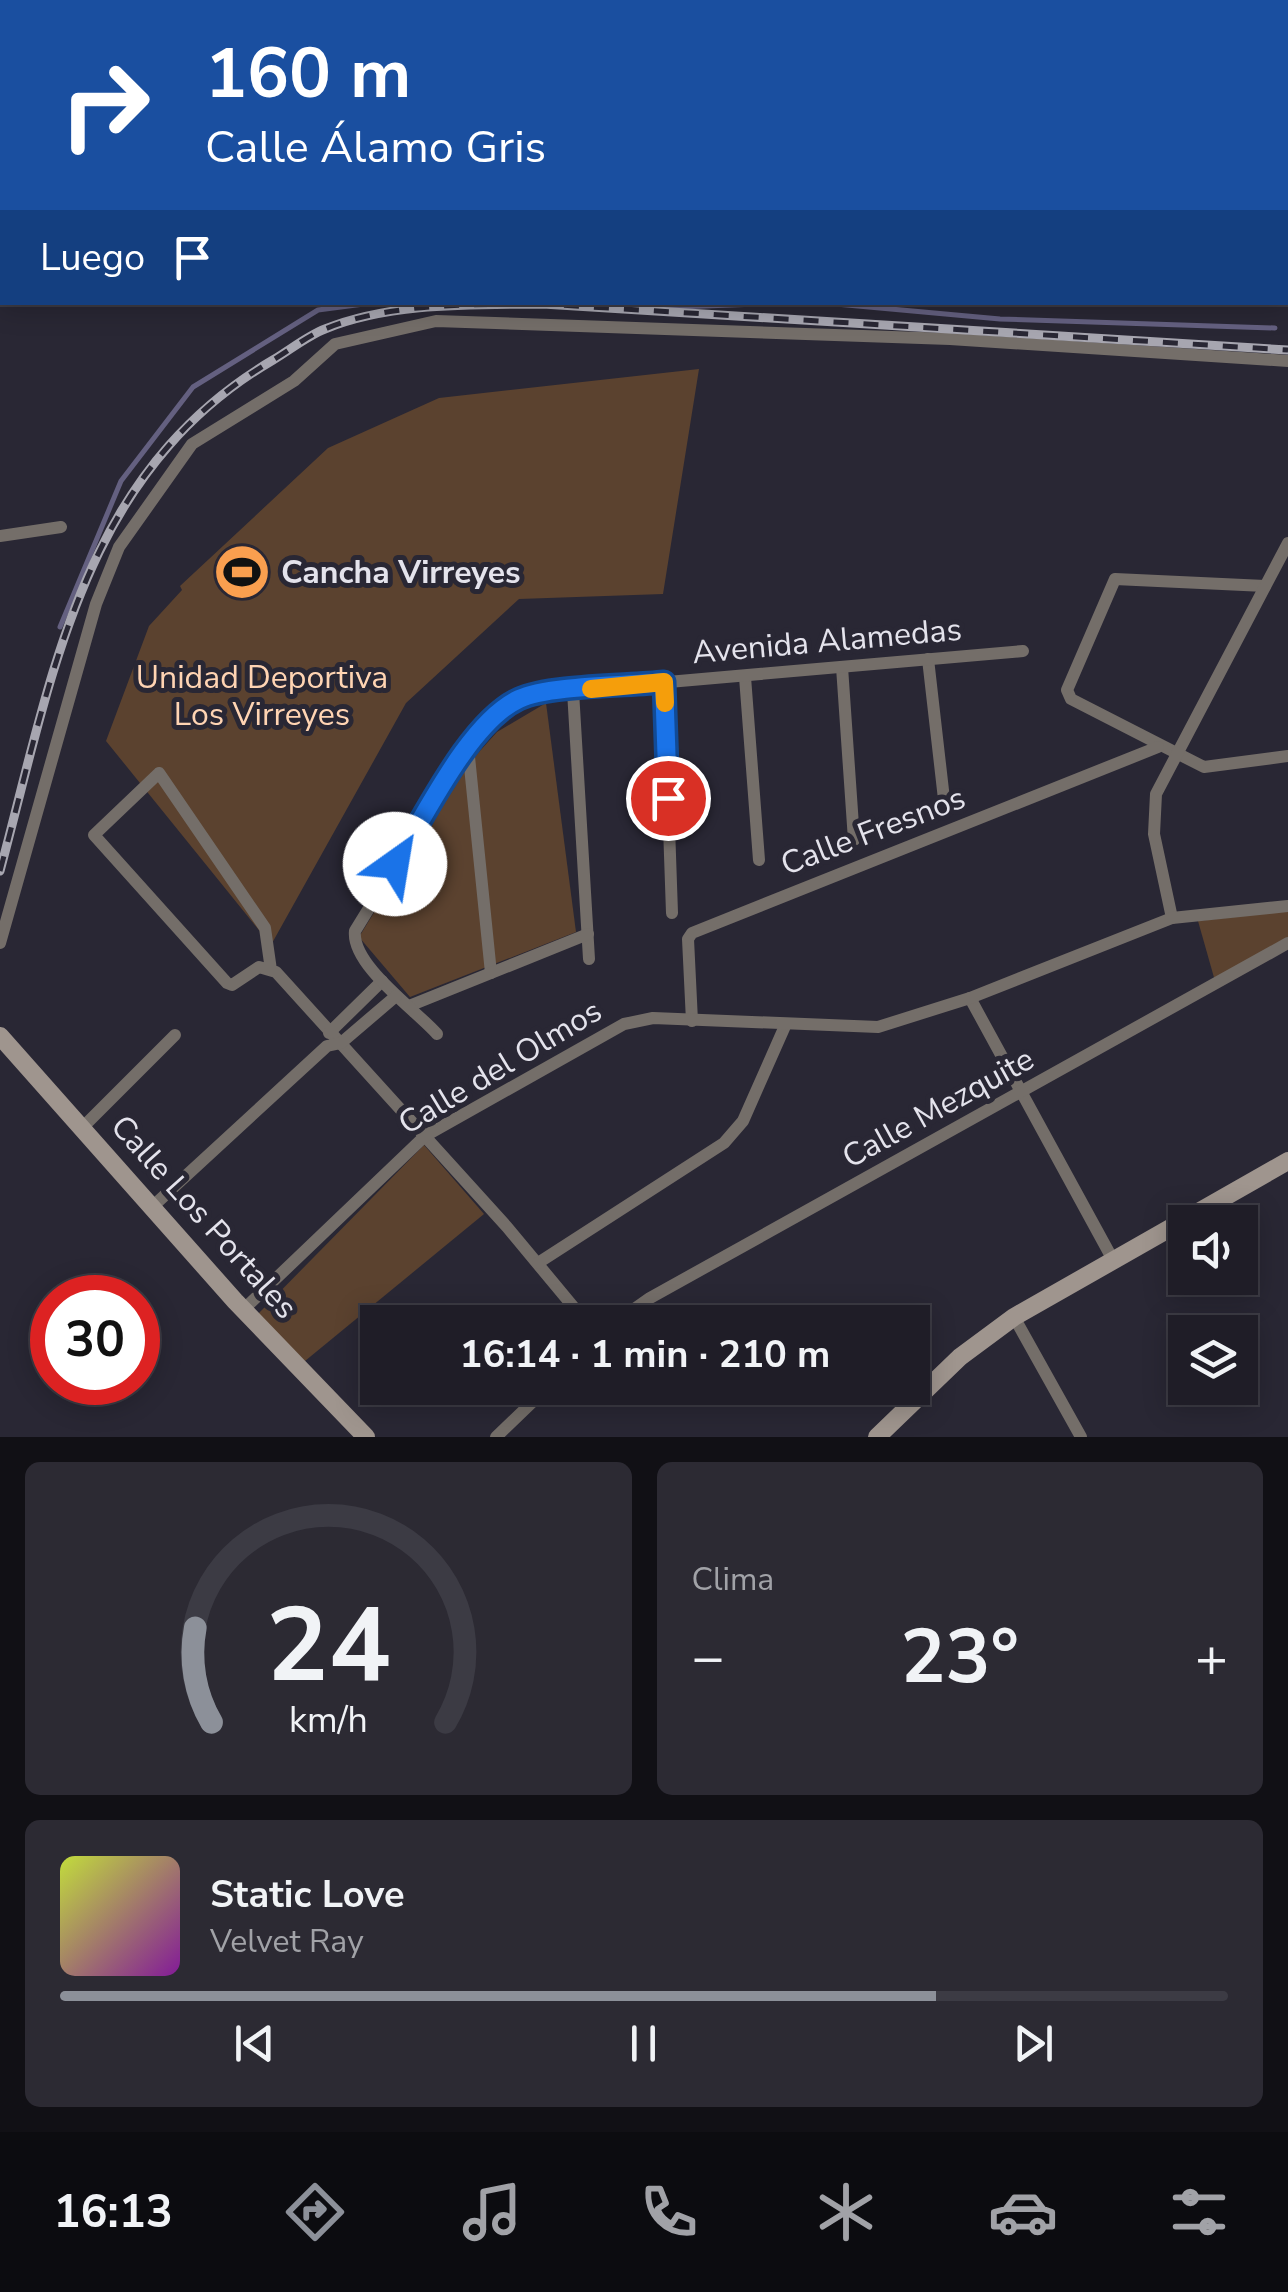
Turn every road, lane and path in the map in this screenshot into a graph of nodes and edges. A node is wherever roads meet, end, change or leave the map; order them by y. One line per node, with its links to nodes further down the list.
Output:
1 (1288, 361): 23 (street)
2 (61, 526): 3 (street)
3 (0, 536)
4 (1288, 543): 5 (street)
5 (1265, 586): 13 (street); 14 (street)
6 (1023, 651): 7 (street, Avenida Alamedas)
7 (928, 659): 8 (street, Avenida Alamedas); 16 (street)
8 (842, 667): 9 (street, Avenida Alamedas); 17 (street)
9 (746, 677): 10 (street, Avenida Alamedas); 18 (street)
10 (664, 682): 11 (street, Avenida Alamedas); 20 (street)
11 (573, 691): 12 (street, Avenida Alamedas); 22 (street)
12 (468, 747): 27 (street); 28 (street, Avenida Alamedas)
13 (1158, 747): 14 (street); 32 (street, Calle Fresnos)
14 (1173, 754): 15 (street); 21 (street)
15 (1288, 756)
16 (944, 798)
17 (854, 840)
18 (759, 860)
19 (1288, 906): 21 (street, Calle del Olmos)
20 (672, 913)
21 (1172, 918): 30 (street, Calle del Olmos)
22 (588, 934): 25 (street); 27 (street)
23 (0, 943)
24 (1288, 943): 39 (street, Calle Mezquite)
25 (589, 959)
26 (272, 970): 26 (street); 34 (street)
27 (492, 973): 31 (street)
28 (382, 981): 29 (street, Avenida Alamedas); 34 (street)
29 (396, 996): 31 (street, Avenida Alamedas); 38 (street)
30 (970, 998): 33 (street, Calle del Olmos); 39 (street)
31 (408, 1006): 35 (street, Avenida Alamedas)
32 (692, 1021): 33 (street, Calle del Olmos); 41 (street, Calle del Olmos)
33 (785, 1026): 45 (street)
34 (330, 1030): 38 (street)
35 (437, 1034)
36 (175, 1035): 40 (street)
37 (0, 1036): 40 (street, Calle Los Portales)
38 (334, 1044): 41 (street); 43 (street)
39 (1020, 1093): 44 (street); 47 (street, Calle Mezquite)
40 (83, 1127): 43 (street, Calle Los Portales)
41 (425, 1136): 45 (street); 48 (street, Calle del Olmos)
42 (1288, 1161): 44 (street)
43 (151, 1208): 48 (street, Calle Los Portales)
44 (1112, 1258): 49 (street)
45 (538, 1263): 46 (street)
46 (572, 1305)
47 (640, 1305)
48 (243, 1310): 51 (street, Calle Los Portales)
49 (1014, 1317): 53 (street); 54 (street)
50 (529, 1405): 52 (street)
51 (366, 1437)
52 (496, 1437)
53 (877, 1437)
54 (1082, 1437)

